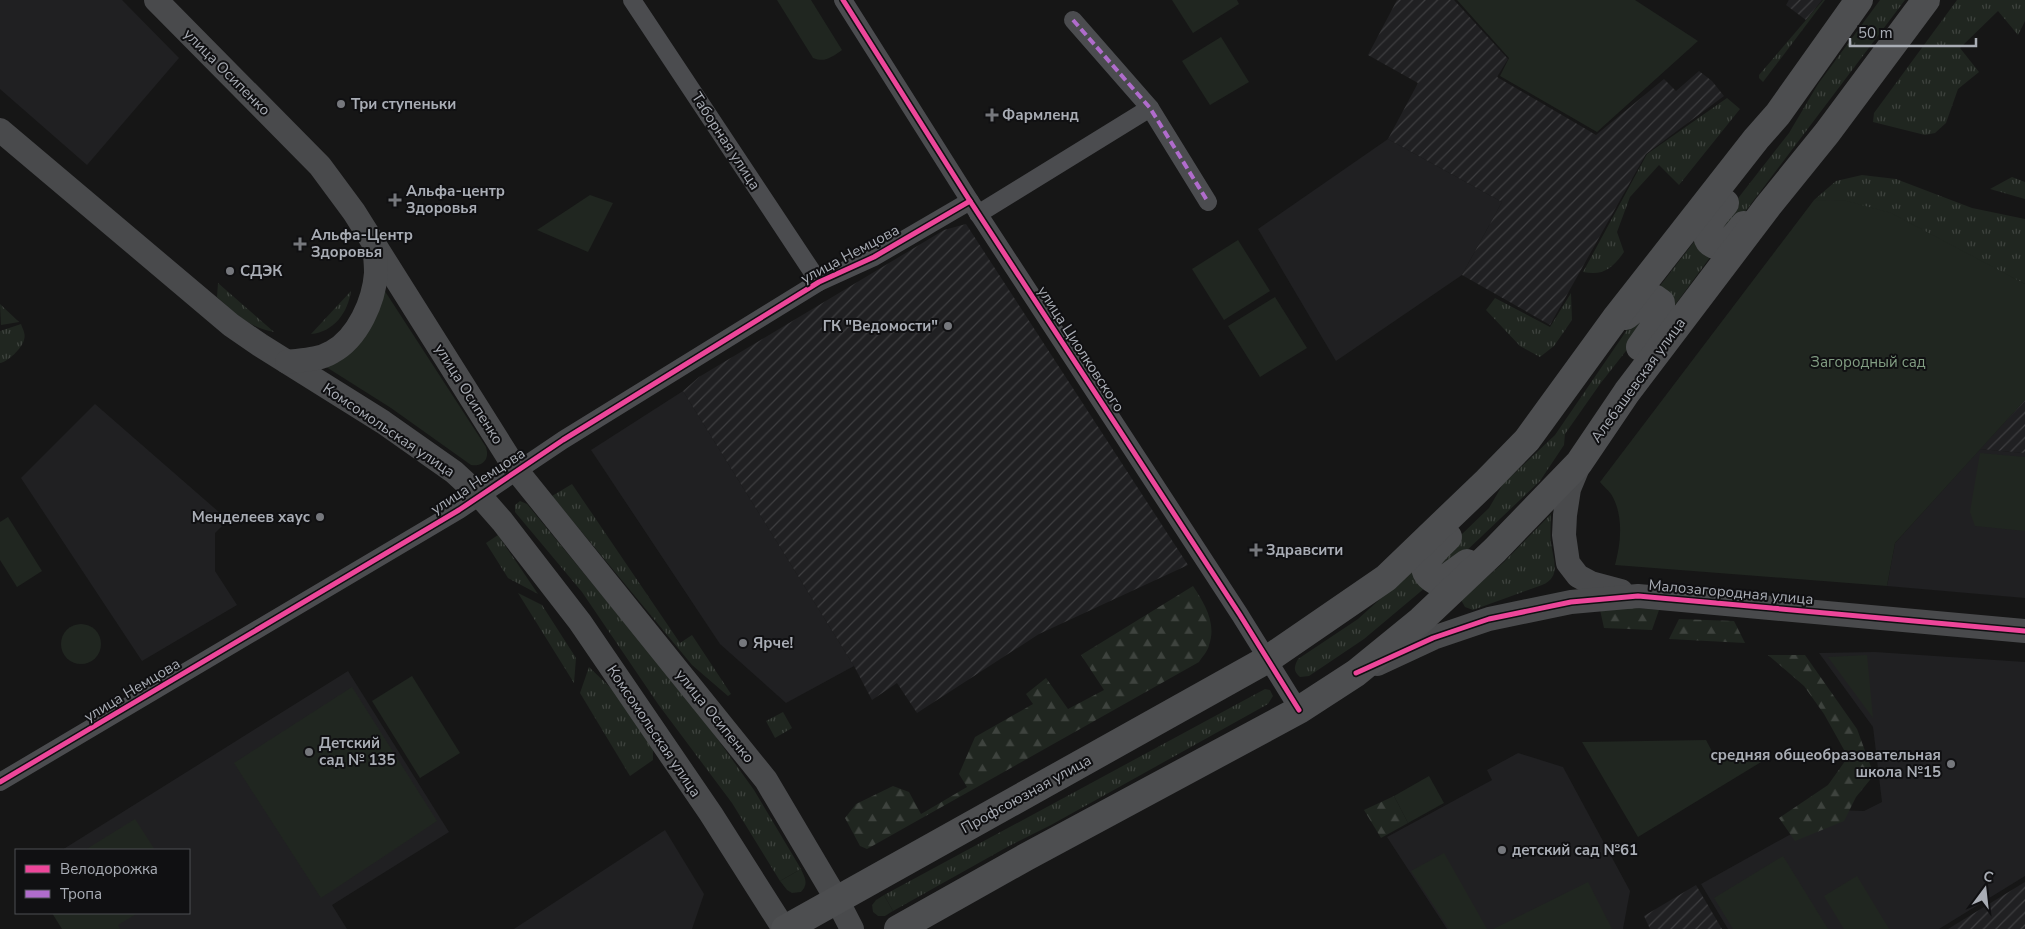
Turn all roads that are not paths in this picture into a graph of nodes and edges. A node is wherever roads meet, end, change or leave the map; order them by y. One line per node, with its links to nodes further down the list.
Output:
1 (156, 0): 13 (main road, улица Осипенко)
2 (632, 0): 14 (street, Таборная улица)
3 (843, 0): 12 (street, улица Циолковского)
4 (1859, 0): 9 (main road)
5 (1926, 0): 11 (main road, Алебашевская улица)
6 (1073, 20): 7 (street)
7 (1150, 108): 10 (street); 12 (street, улица Немцова)
8 (0, 130): 16 (main road, Комсомольская улица)
9 (1756, 139): 11 (main road); 15 (main road)
10 (1208, 202)
11 (1768, 206): 17 (main road, Алебашевская улица)
12 (974, 208): 14 (street, улица Немцова); 26 (street, улица Циолковского)
13 (374, 244): 16 (main road); 19 (main road, улица Осипенко)
14 (819, 282): 19 (street, улица Немцова)
15 (1614, 319): 17 (main road); 20 (main road)
16 (287, 362): 21 (main road, Комсомольская улица)
17 (1627, 392): 18 (main road, Алебашевская улица)
18 (1579, 463): 22 (main road, Алебашевская улица); 23 (main road, Малозагородная улица)
19 (517, 471): 21 (street, улица Немцова); 30 (main road, улица Осипенко)
20 (1487, 481): 22 (main road); 26 (main road)
21 (480, 496): 29 (street, улица Немцова); 31 (main road, Комсомольская улица)
22 (1438, 587): 24 (main road); 27 (main road, Алебашевская улица)
23 (1638, 596): 24 (main road, Малозагородная улица); 25 (main road, Малозагородная улица)
24 (1468, 626): 27 (main road, Малозагородная улица)
25 (2025, 631)
26 (1268, 659): 28 (street, улица Циолковского); 30 (main road, Профсоюзная улица)
27 (1356, 673): 28 (main road, Алебашевская улица)
28 (1299, 710): 33 (main road)
29 (0, 782)
30 (837, 900): 31 (main road, Профсоюзная улица); 32 (main road, улица Осипенко)
31 (785, 929)
32 (852, 929)
33 (898, 929)

